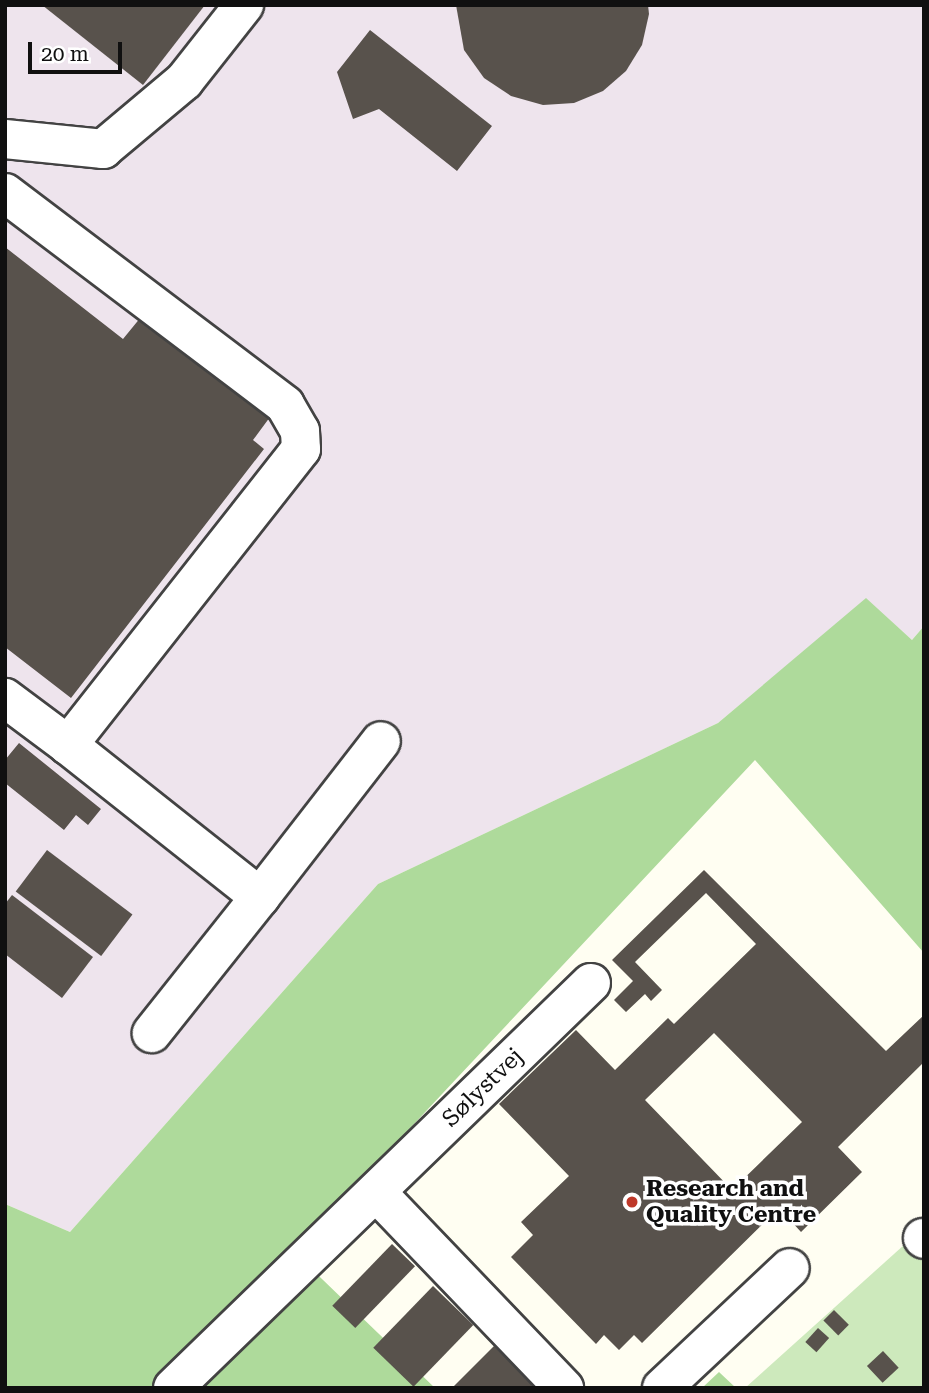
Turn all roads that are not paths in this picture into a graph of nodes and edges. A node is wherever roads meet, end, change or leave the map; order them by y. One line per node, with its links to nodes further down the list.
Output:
1 (244, 5): 2 (street)
2 (5, 139)
3 (5, 193): 6 (street)
4 (10, 710): 6 (street)
5 (381, 741): 7 (street)
6 (68, 745): 7 (street)
7 (260, 897): 9 (street)
8 (591, 983): 10 (street, Sølystvej)
9 (152, 1033)
10 (376, 1192): 12 (street, Sølystvej); 13 (street)
11 (790, 1268): 14 (street)
12 (173, 1388)
13 (564, 1388)
14 (663, 1388)

